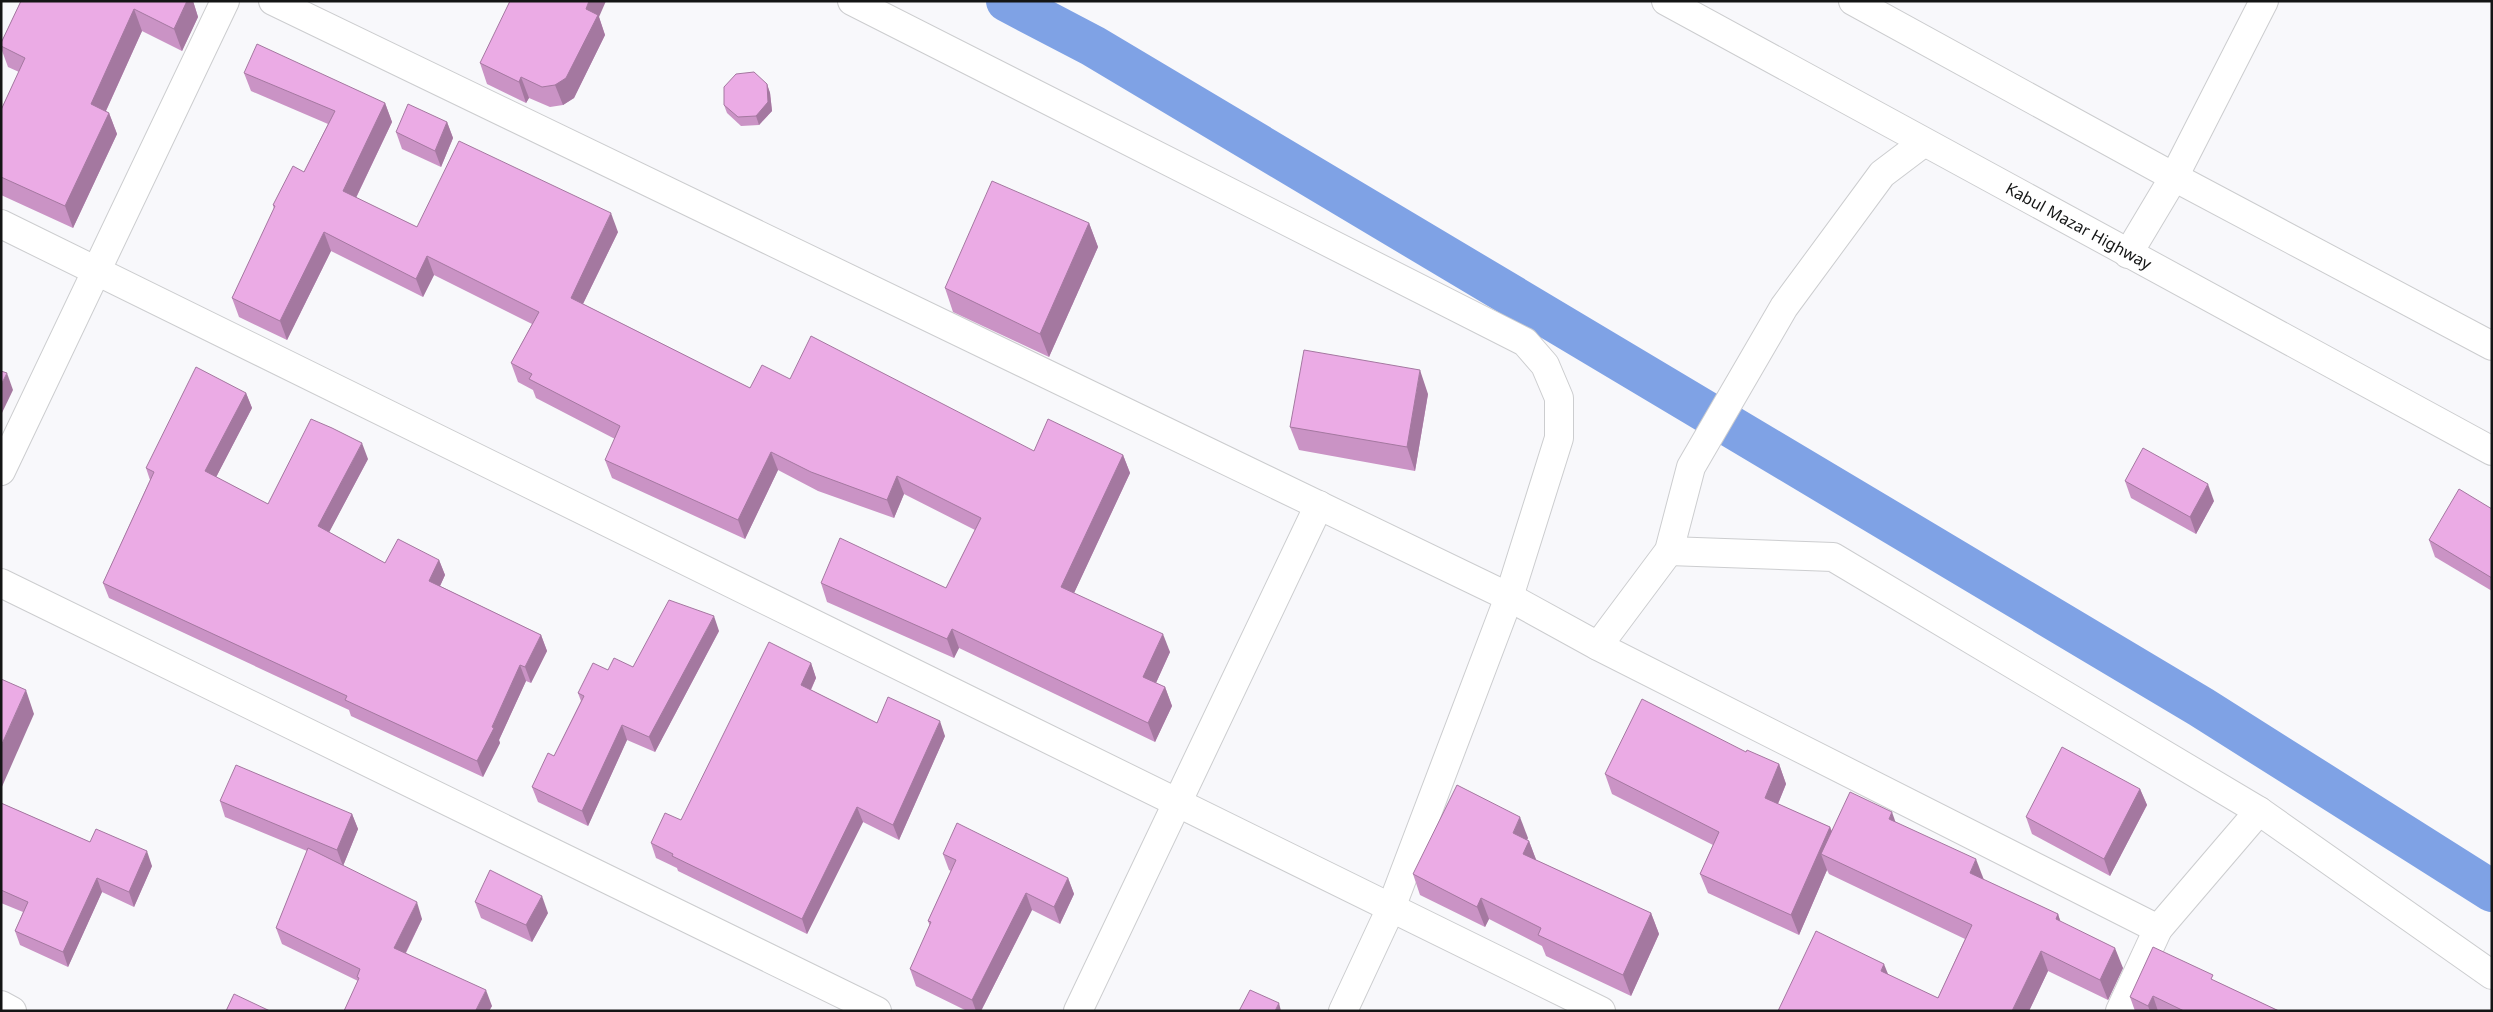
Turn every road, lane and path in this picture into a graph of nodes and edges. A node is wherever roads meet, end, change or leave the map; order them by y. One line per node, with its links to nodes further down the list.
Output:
1 (225, 1): 11 (main road)
2 (272, 1): 15 (main road)
3 (852, 1): 18 (main road)
4 (1666, 1): 7 (main road, Kabul Mazar Highway)
5 (1853, 1): 8 (main road)
6 (2264, 1): 8 (main road)
7 (1923, 143): 10 (main road, Kabul Mazar Highway); 16 (main road)
8 (2174, 177): 10 (main road); 12 (main road)
9 (1, 224): 11 (main road)
10 (2128, 254): 13 (main road, Kabul Mazar Highway)
11 (96, 272): 14 (main road); 20 (main road)
12 (2492, 346)
13 (2492, 451)
14 (1, 471)
15 (1319, 505): 18 (main road); 20 (main road)
16 (1669, 551): 19 (main road); 21 (main road)
17 (1, 583): 27 (main road)
18 (1509, 597): 19 (main road); 22 (main road)
19 (1598, 646): 23 (main road)
20 (1177, 804): 22 (main road); 28 (main road)
21 (2259, 811): 23 (main road); 24 (main road)
22 (1391, 908): 29 (main road); 30 (main road)
23 (2158, 929): 31 (main road)
24 (2492, 975)
25 (1, 1005): 26 (main road)
26 (12, 1011)
27 (876, 1011)
28 (1078, 1011)
29 (1343, 1011)
30 (1601, 1011)
31 (2120, 1011)

